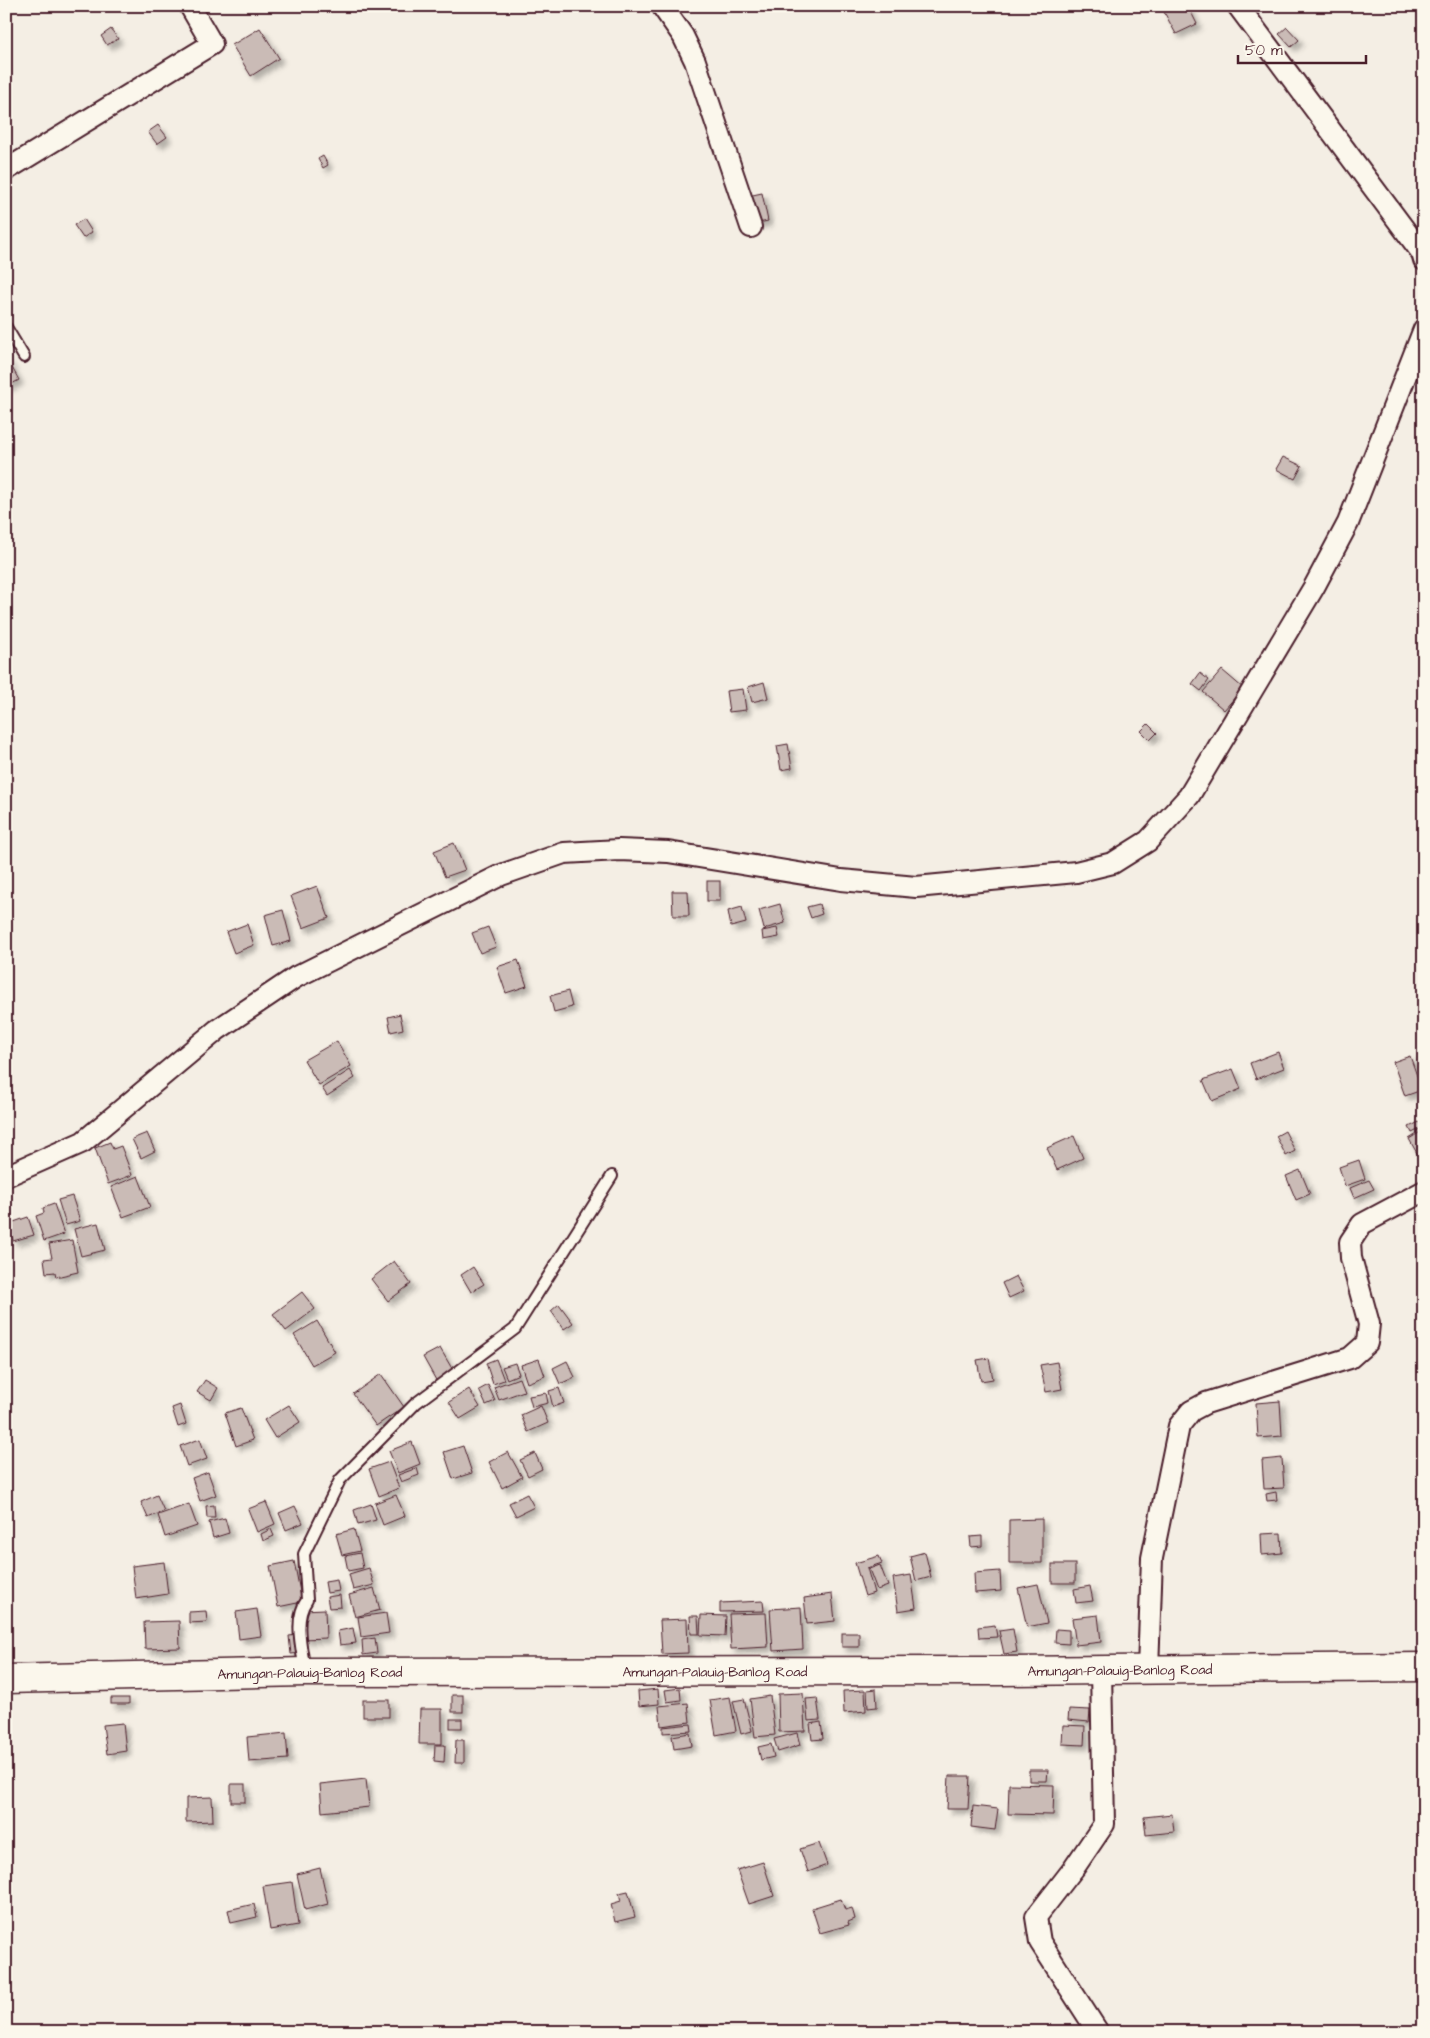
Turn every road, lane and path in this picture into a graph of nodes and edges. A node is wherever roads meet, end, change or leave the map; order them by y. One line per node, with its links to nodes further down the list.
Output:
1 (190, 6): 4 (street)
2 (662, 6): 5 (street)
3 (1238, 6): 6 (street)
4 (6, 170)
5 (751, 227)
6 (1424, 260)
7 (6, 327): 9 (lane)
8 (1424, 329): 10 (street)
9 (24, 357)
10 (6, 1176)
11 (612, 1176): 16 (lane)
12 (1424, 1191): 14 (street)
13 (1424, 1667): 14 (main road, Amungan-Palauig-Banlog Road)
14 (1148, 1669): 15 (main road, Amungan-Palauig-Banlog Road)
15 (1101, 1670): 16 (main road, Amungan-Palauig-Banlog Road); 18 (street)
16 (305, 1672): 17 (main road, Amungan-Palauig-Banlog Road)
17 (6, 1679)
18 (1098, 2032)

